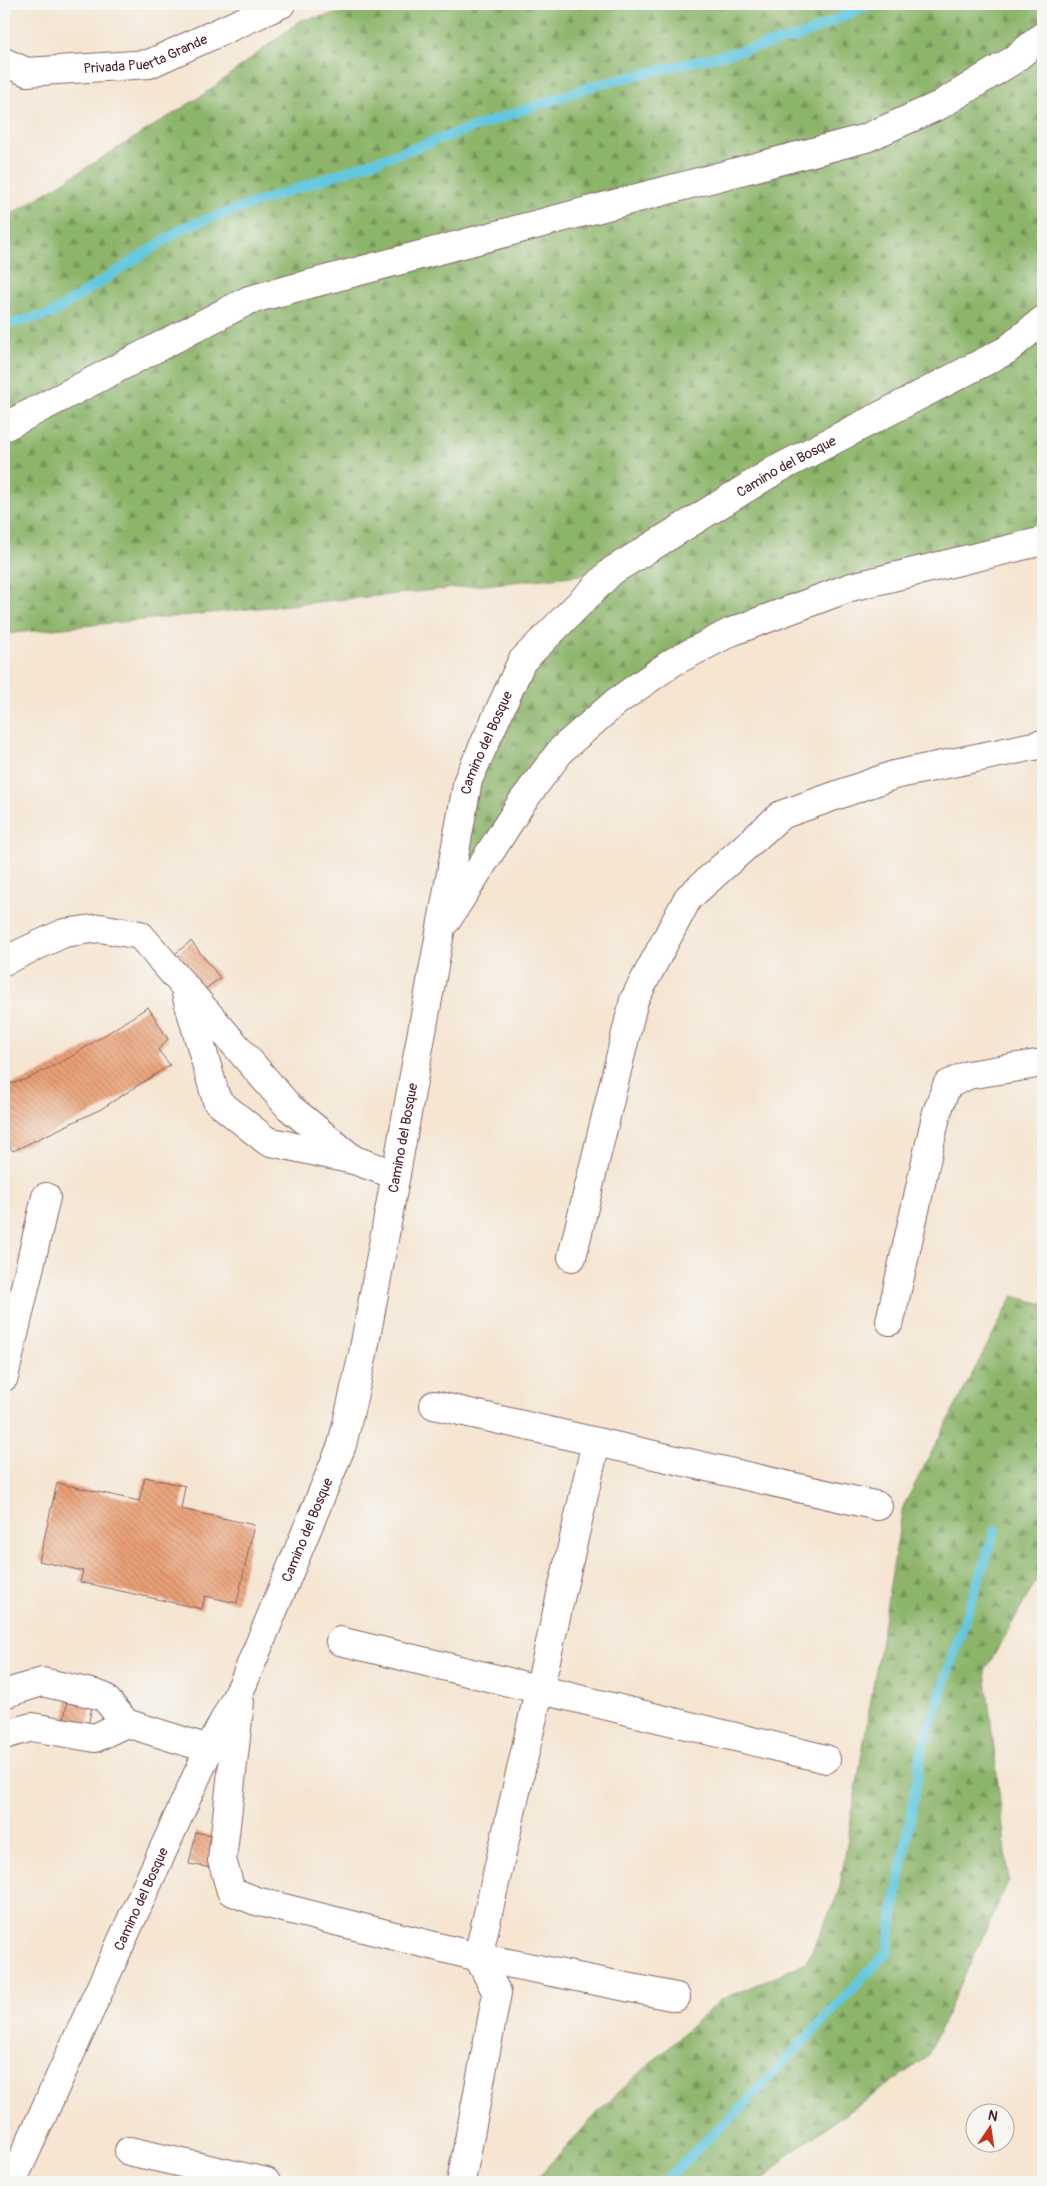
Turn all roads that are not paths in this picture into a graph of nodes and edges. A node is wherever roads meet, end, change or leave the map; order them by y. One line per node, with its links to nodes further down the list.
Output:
1 (281, 4): 3 (street, Privada Puerta Grande)
2 (1043, 36): 5 (street)
3 (4, 62)
4 (1043, 320): 8 (street, Camino del Bosque)
5 (4, 427)
6 (1043, 541): 8 (street)
7 (1043, 744): 15 (street)
8 (440, 932): 13 (street, Camino del Bosque)
9 (4, 961): 10 (street)
10 (184, 986): 12 (street); 12 (street)
11 (1043, 1062): 16 (street)
12 (354, 1160): 13 (street)
13 (396, 1175): 22 (street, Camino del Bosque)
14 (46, 1197): 17 (street)
15 (572, 1257)
16 (890, 1321)
17 (4, 1377)
18 (434, 1405): 19 (street)
19 (596, 1442): 20 (street); 23 (street)
20 (878, 1506)
21 (340, 1641): 23 (street)
22 (242, 1686): 27 (street, Camino del Bosque); 29 (street)
23 (539, 1690): 28 (street); 29 (street)
24 (4, 1694): 25 (street)
25 (126, 1722): 26 (street); 27 (street)
26 (4, 1735)
27 (209, 1749): 33 (street, Camino del Bosque)
28 (826, 1759)
29 (478, 1957): 30 (street); 35 (street)
30 (676, 1997)
31 (129, 2151): 32 (street)
32 (195, 2174): 34 (street)
33 (12, 2182)
34 (266, 2182)
35 (461, 2182)

